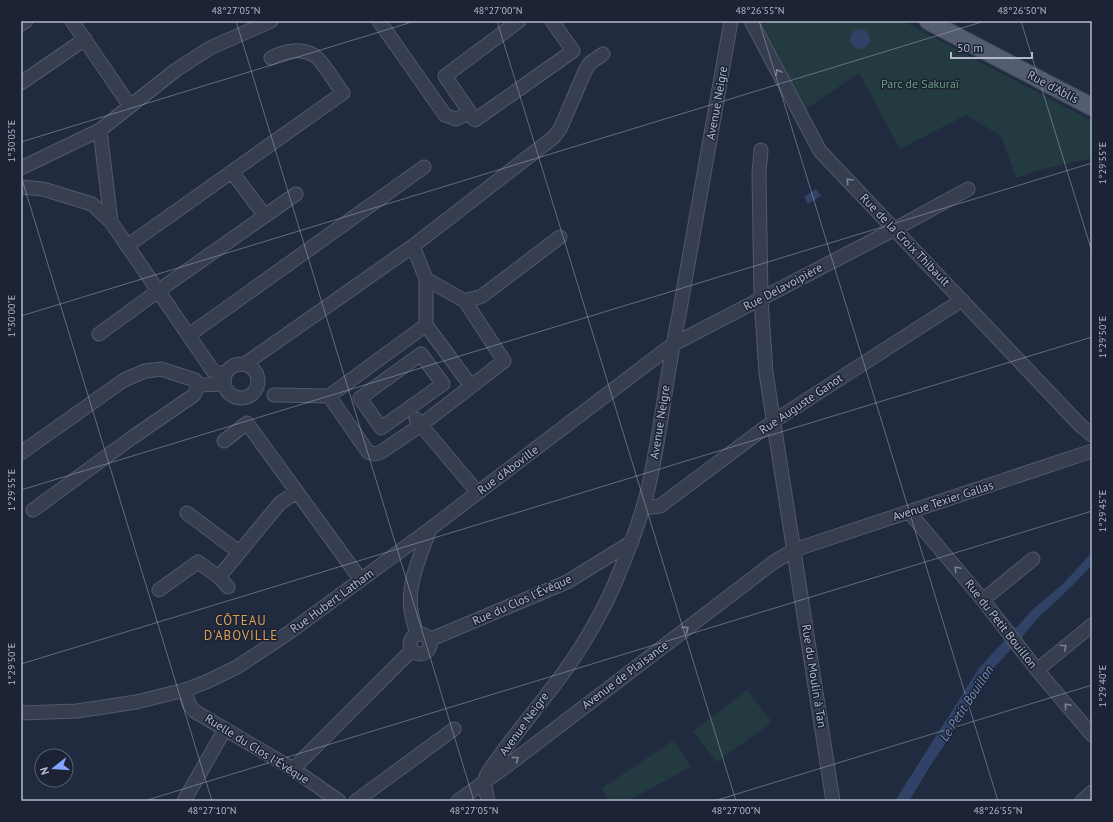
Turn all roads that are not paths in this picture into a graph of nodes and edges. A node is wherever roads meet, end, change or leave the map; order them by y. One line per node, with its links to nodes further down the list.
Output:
1 (26, 21): 11 (street)
2 (72, 21): 12 (street)
3 (271, 21): 17 (street)
4 (379, 21): 19 (street)
5 (519, 21): 19 (street)
6 (552, 21): 19 (street)
7 (731, 21): 42 (street, Avenue Neigre)
8 (752, 21): 30 (street, Rue de la Croix Thibault, one-way to 8)
9 (928, 21): 18 (main road, Rue d'Ablis)
10 (952, 21): 16 (main road, Rue d'Ablis)
11 (21, 24)
12 (85, 39): 15 (street); 17 (street)
13 (602, 54): 33 (street)
14 (271, 58): 24 (street)
15 (21, 83)
16 (1092, 94)
17 (130, 106): 20 (street)
18 (1092, 107)
19 (469, 113)
20 (100, 130): 23 (street); 29 (street)
21 (760, 150): 36 (street, Rue du Moulin à Tan)
22 (424, 167): 41 (street)
23 (21, 168)
24 (232, 172): 28 (street); 32 (street)
25 (21, 188): 29 (street)
26 (968, 189): 30 (street, Rue Delavoipière)
27 (296, 194): 28 (street)
28 (265, 216): 35 (street)
29 (111, 222): 32 (street)
30 (895, 229): 36 (street, Rue Delavoipière); 37 (street, Rue de la Croix Thibault)
31 (560, 237): 38 (street)
32 (127, 246): 35 (street)
33 (413, 246): 34 (street); 43 (street)
34 (426, 279): 38 (street); 39 (street)
35 (158, 290): 40 (street); 41 (street)
36 (761, 299): 42 (street, Rue Delavoipière); 50 (street, Rue du Moulin à Tan)
37 (962, 300): 50 (street, Rue Auguste Ganot); 52 (street, Rue de la Croix Thibault)
38 (465, 301): 46 (street)
39 (426, 325): 46 (street); 48 (street)
40 (99, 334)
41 (189, 335): 44 (street)
42 (672, 345): 57 (street, Rue d'Aboville); 58 (street, Avenue Neigre)
43 (245, 364): 44 (street); 44 (street)
44 (225, 379): 45 (street)
45 (199, 385): 55 (street); 59 (street)
46 (471, 386): 51 (street)
47 (274, 395): 48 (street)
48 (329, 396): 51 (street)
49 (408, 409): 49 (street); 51 (street)
50 (774, 421): 58 (street, Rue Auguste Ganot); 64 (street, Rue du Moulin à Tan)
51 (421, 425): 57 (street)
52 (1092, 435)
53 (224, 440): 56 (street)
54 (1092, 451): 61 (street, Avenue Texier Gallas)
55 (21, 453)
56 (297, 492): 65 (street); 68 (street)
57 (478, 493): 62 (street, Rue d'Aboville)
58 (643, 508): 63 (street, Avenue Neigre)
59 (33, 510)
60 (187, 512): 65 (street)
61 (909, 512): 64 (street, Avenue Texier Gallas); 71 (street, Rue du Petit Bouillon, one-way to 61)
62 (430, 529): 68 (street, Rue Hubert Latham); 73 (street)
63 (632, 542): 74 (street, Rue du Clos l'Évêque); 83 (street, Avenue Neigre)
64 (794, 550): 83 (street, Avenue de Plaisance, one-way to 64); 90 (street, Rue du Moulin à Tan)
65 (239, 552): 67 (street)
66 (1033, 559): 71 (street)
67 (219, 577): 69 (street); 70 (street)
68 (361, 580): 77 (street, Rue Hubert Latham)
69 (228, 587)
70 (159, 590)
71 (983, 600): 76 (street, Rue du Petit Bouillon)
72 (1092, 625): 76 (street, one-way to 72)
73 (417, 635): 74 (street); 75 (street)
74 (429, 640): 75 (street)
75 (412, 650): 82 (street)
76 (1037, 670): 81 (street, Rue du Petit Bouillon, one-way to 76)
77 (185, 690): 78 (street, Rue Hubert Latham); 79 (street, Ruelle du Clos l'Évêque)
78 (21, 713)
79 (226, 729): 82 (street, Ruelle du Clos l'Évêque); 86 (street)
80 (454, 729): 88 (street)
81 (1092, 735)
82 (292, 769): 87 (street, Ruelle du Clos l'Évêque)
83 (484, 782): 85 (street); 89 (street, Avenue de Plaisance)
84 (1092, 792): 91 (street)
85 (487, 800)
86 (184, 801)
87 (339, 801)
88 (356, 801)
89 (458, 801)
90 (833, 801)
91 (1082, 801)

